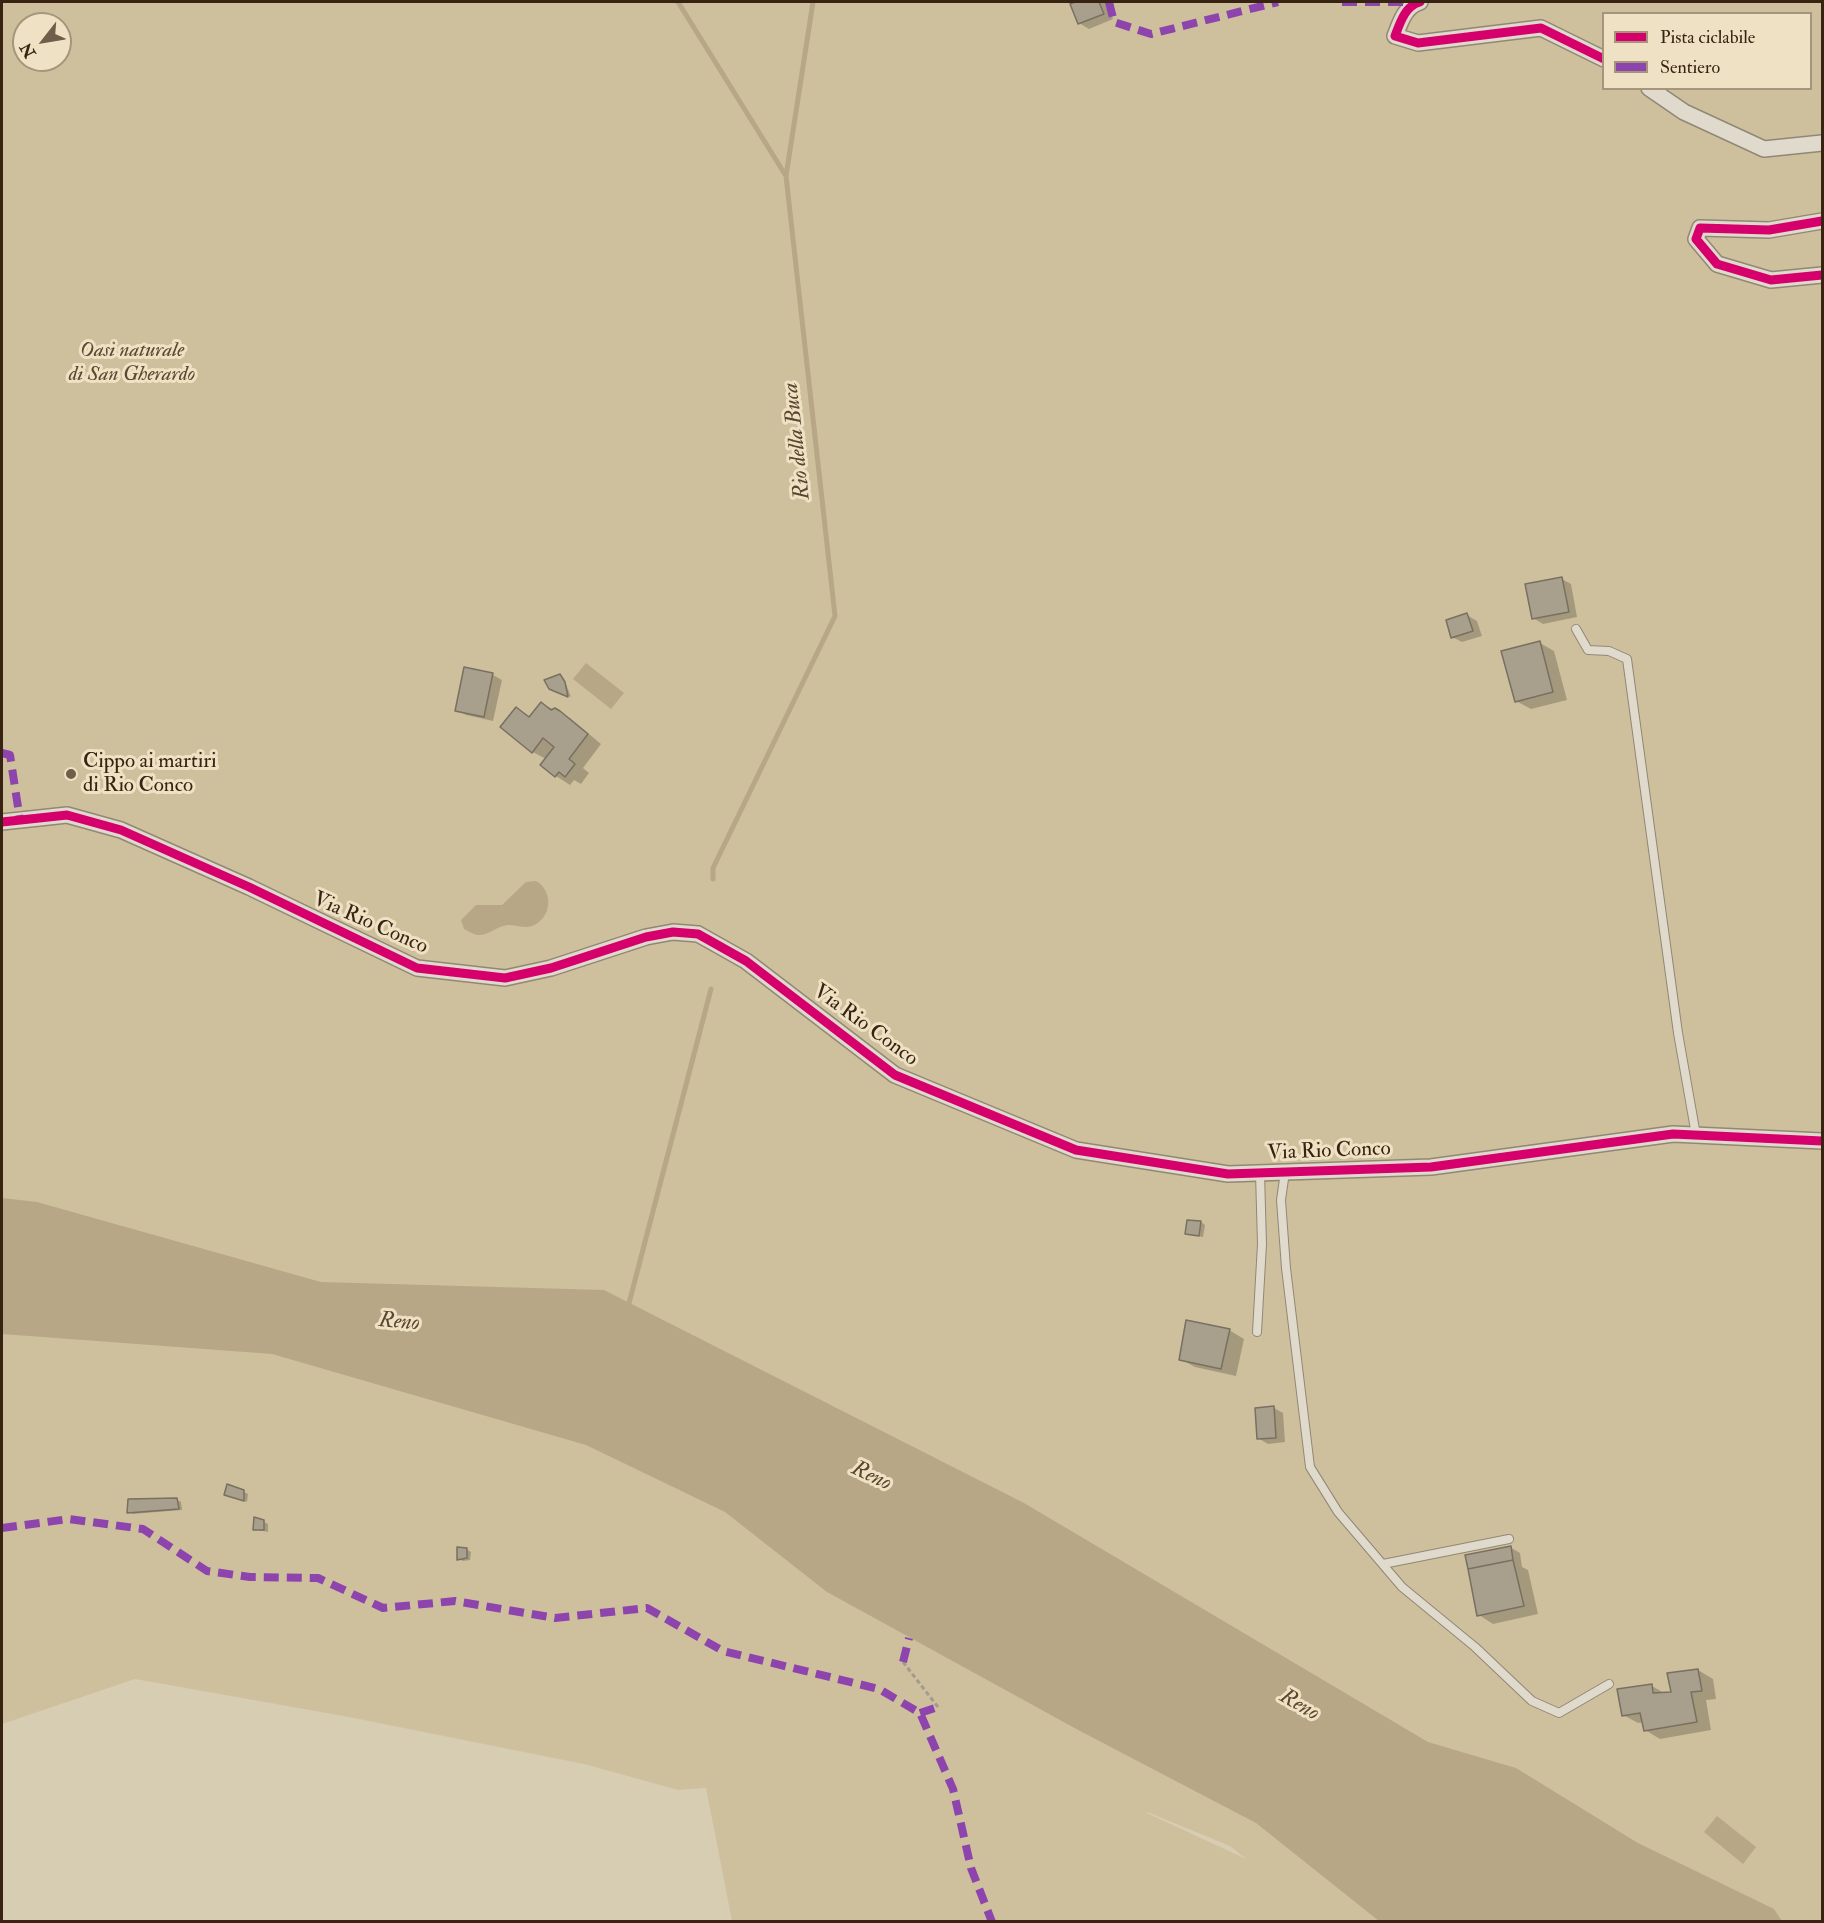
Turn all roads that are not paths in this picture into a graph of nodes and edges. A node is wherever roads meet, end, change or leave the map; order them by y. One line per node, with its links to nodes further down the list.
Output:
1 (1420, 2): 2 (street)
2 (1602, 58)
3 (1653, 90): 4 (street)
4 (1822, 143)
5 (1822, 221): 6 (street)
6 (1822, 275)
7 (1576, 629): 9 (lane)
8 (2, 822): 12 (street, Via Rio Conco)
9 (1696, 1135): 10 (street, Via Rio Conco); 11 (street, Via Rio Conco)
10 (1822, 1141)
11 (1285, 1172): 12 (street, Via Rio Conco); 15 (lane)
12 (1260, 1173): 13 (lane)
13 (1257, 1332)
14 (1509, 1539): 15 (lane)
15 (1383, 1564): 16 (lane)
16 (1609, 1683)

